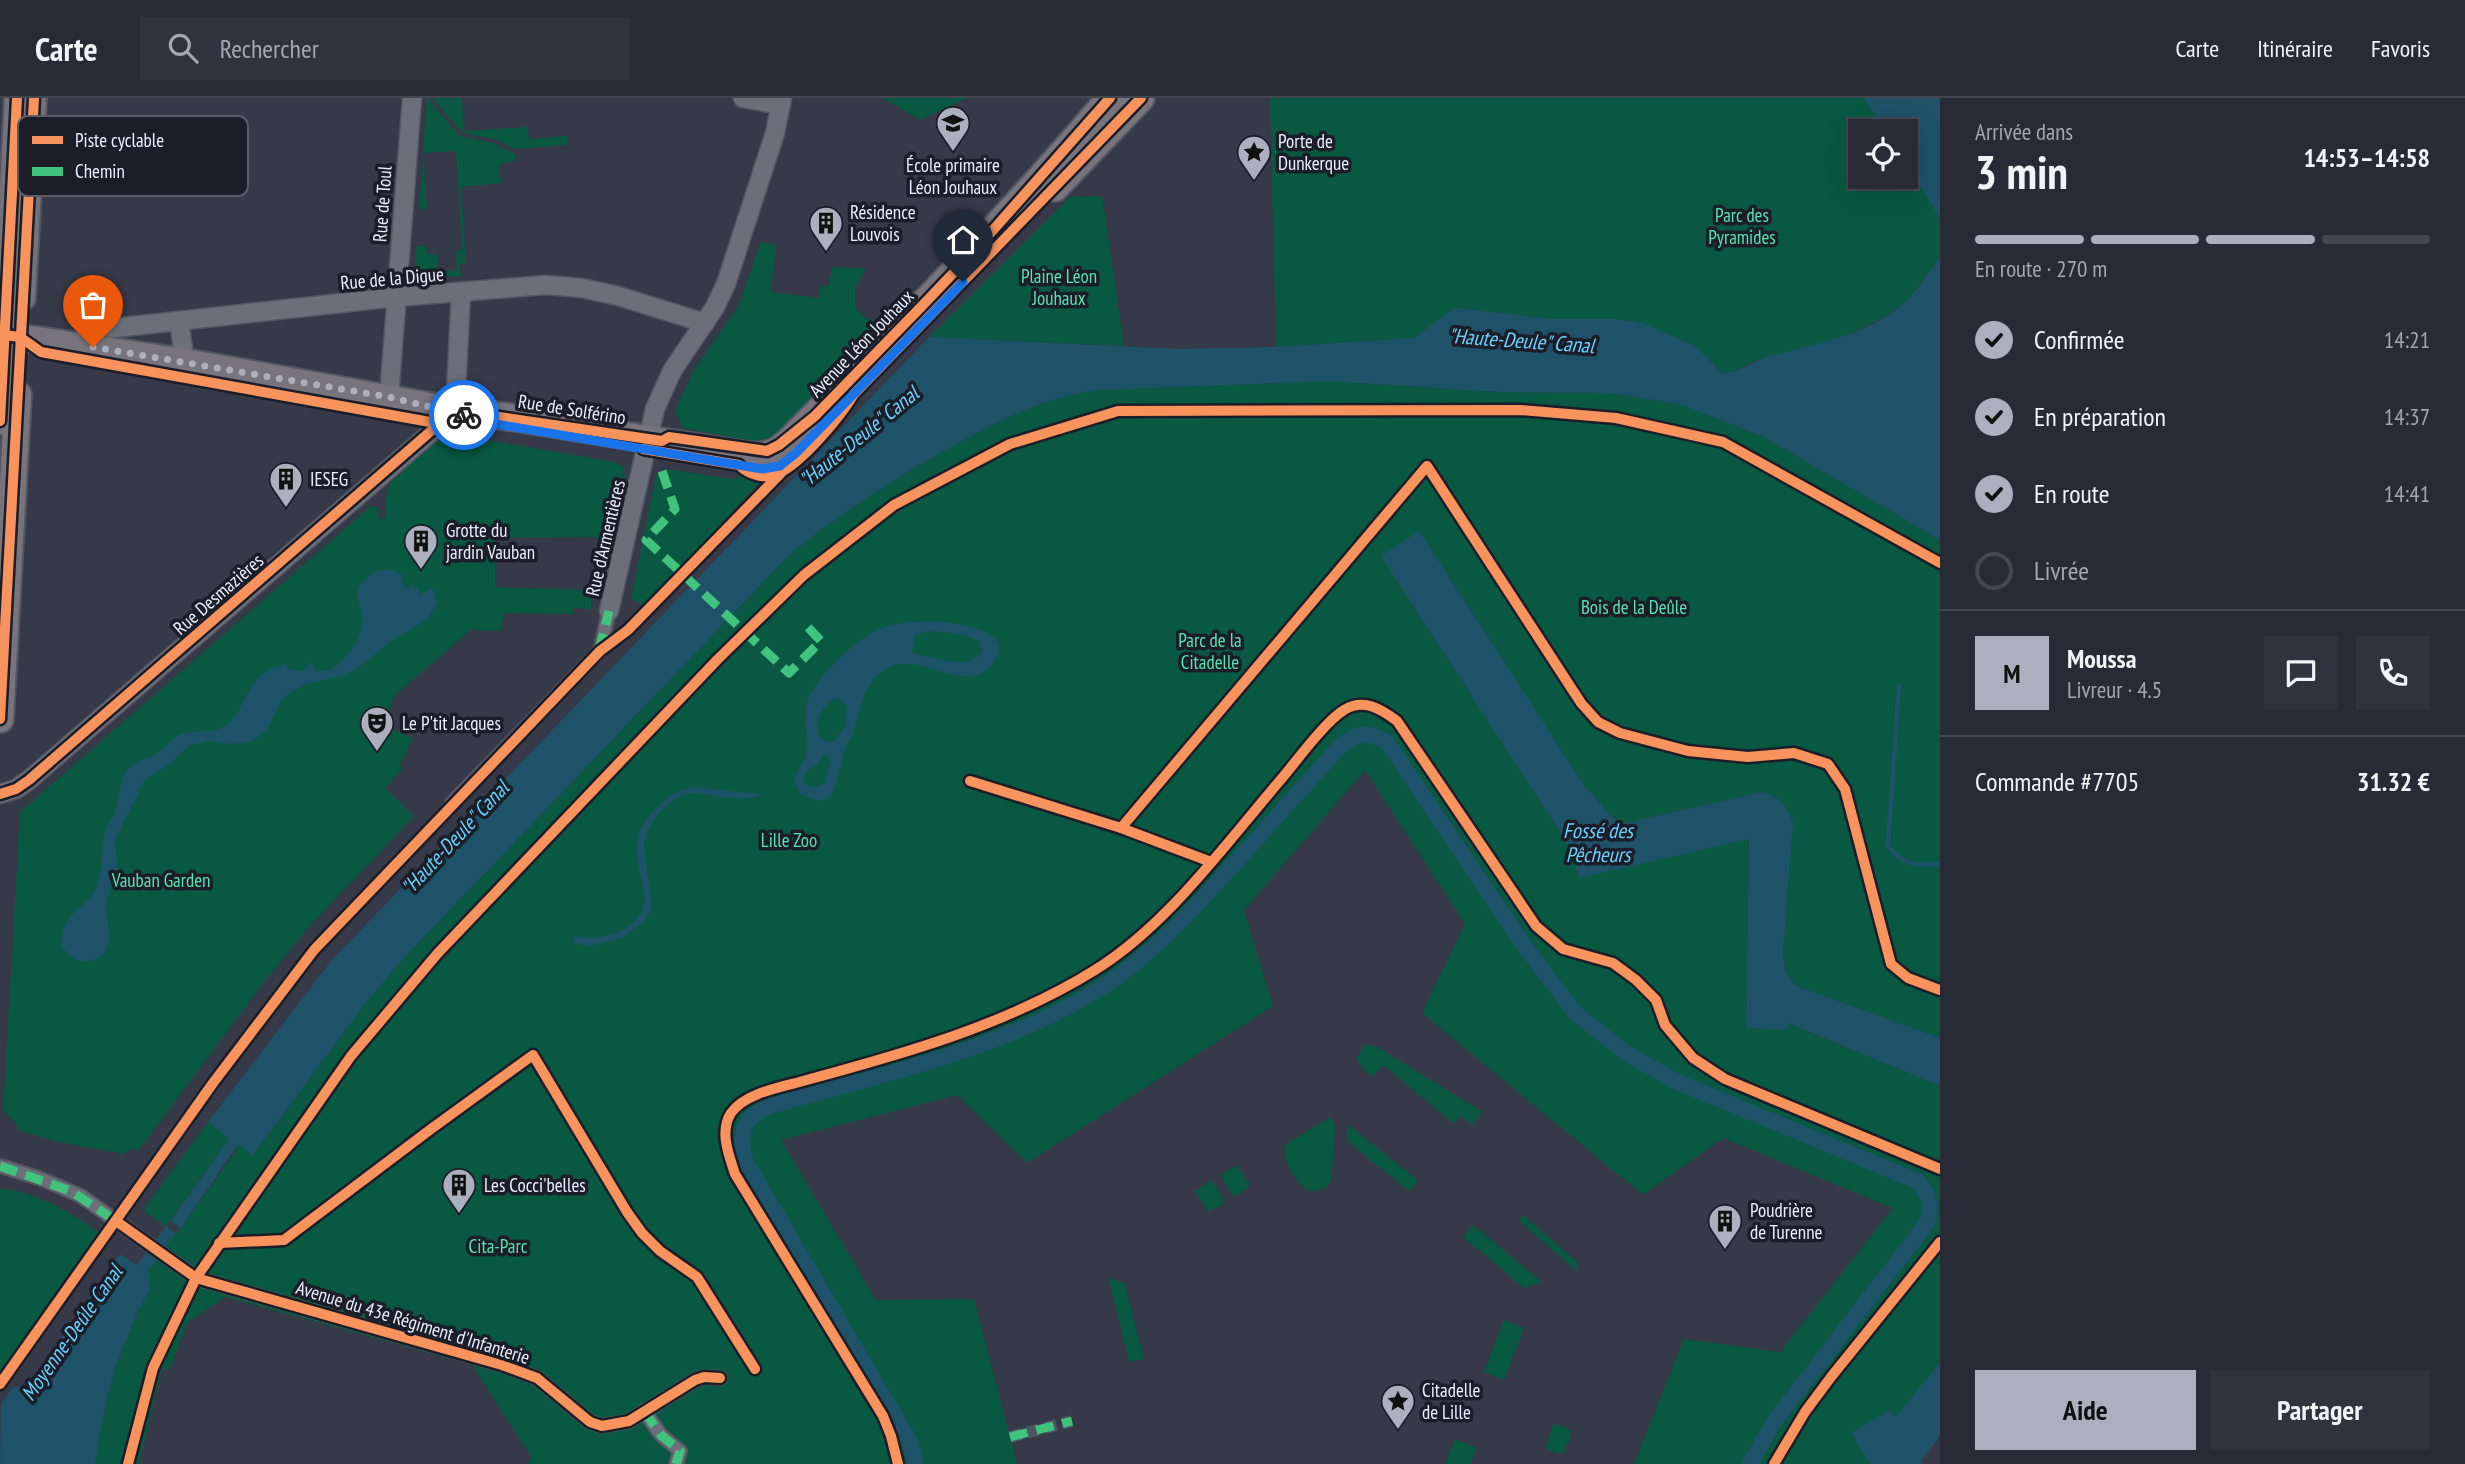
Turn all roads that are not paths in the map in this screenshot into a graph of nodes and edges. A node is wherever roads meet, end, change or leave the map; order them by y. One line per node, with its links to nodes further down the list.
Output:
1 (17, 98): 9 (main road)
2 (34, 98): 8 (main road)
3 (412, 98): 11 (street, Rue de Toul)
4 (743, 98): 7 (street)
5 (1110, 98): 21 (main road, Avenue Léon Jouhaux)
6 (1141, 98): 21 (main road, Avenue Léon Jouhaux)
7 (781, 102): 13 (street, Rue d'Armentières)
8 (25, 116)
9 (15, 138): 14 (main road)
10 (461, 292): 11 (street, Rue de la Digue); 13 (street, Rue de la Digue); 18 (street)
11 (396, 297): 12 (street, Rue de la Digue); 17 (street, Rue de Toul)
12 (179, 321): 15 (street, Rue de la Digue); 16 (street)
13 (705, 323): 20 (street, Rue d'Armentières)
14 (8, 335): 15 (main road, Rue de Solférino); 19 (main road); 23 (main road)
15 (93, 347): 16 (main road, Rue de Solférino)
16 (185, 362): 17 (main road, Rue de Solférino)
17 (389, 397): 18 (main road, Rue de Solférino)
18 (452, 410): 20 (main road, Rue de Solférino); 24 (street, Rue Desmazières)
19 (0, 421)
20 (647, 444): 21 (main road, Rue de Solférino); 22 (street, Rue d'Armentières)
21 (777, 459)
22 (609, 611): 25 (street, Rue d'Armentières)
23 (0, 719)
24 (0, 794)
25 (452, 803)
26 (0, 1166): 28 (street, Avenue du 43e Régiment d'Infanterie)
27 (720, 1378): 28 (street, Avenue du 43e Régiment d'Infanterie)
28 (644, 1411): 29 (street)
29 (676, 1464)

